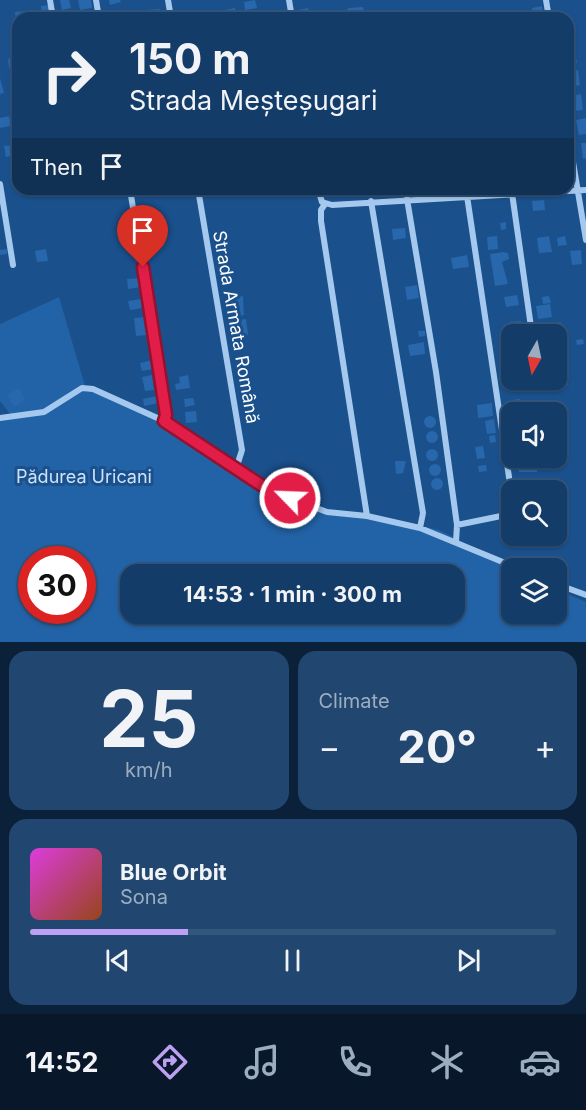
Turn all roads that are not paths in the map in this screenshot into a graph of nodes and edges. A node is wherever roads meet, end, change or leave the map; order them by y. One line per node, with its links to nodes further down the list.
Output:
1 (574, 167): 4 (street)
2 (0, 184): 16 (street)
3 (574, 190): 4 (street)
4 (578, 190): 5 (street); 15 (street)
5 (586, 190)
6 (131, 195): 19 (street)
7 (199, 195): 20 (street, Strada Armata Română)
8 (319, 195): 14 (street)
9 (482, 195): 11 (street)
10 (512, 195): 17 (street)
11 (467, 196): 12 (street); 21 (street)
12 (407, 199): 13 (street); 24 (street)
13 (371, 201): 14 (street); 25 (street)
14 (325, 204): 22 (street)
15 (586, 240)
16 (13, 265)
17 (531, 324)
18 (0, 418): 19 (street)
19 (164, 421): 20 (street)
20 (236, 469): 22 (street)
21 (509, 480)
22 (367, 516): 25 (street)
23 (501, 516): 24 (street)
24 (457, 525): 26 (street)
25 (420, 528): 26 (street)
26 (456, 542): 27 (street)
27 (501, 561)
28 (567, 588): 29 (street)
29 (586, 595)

